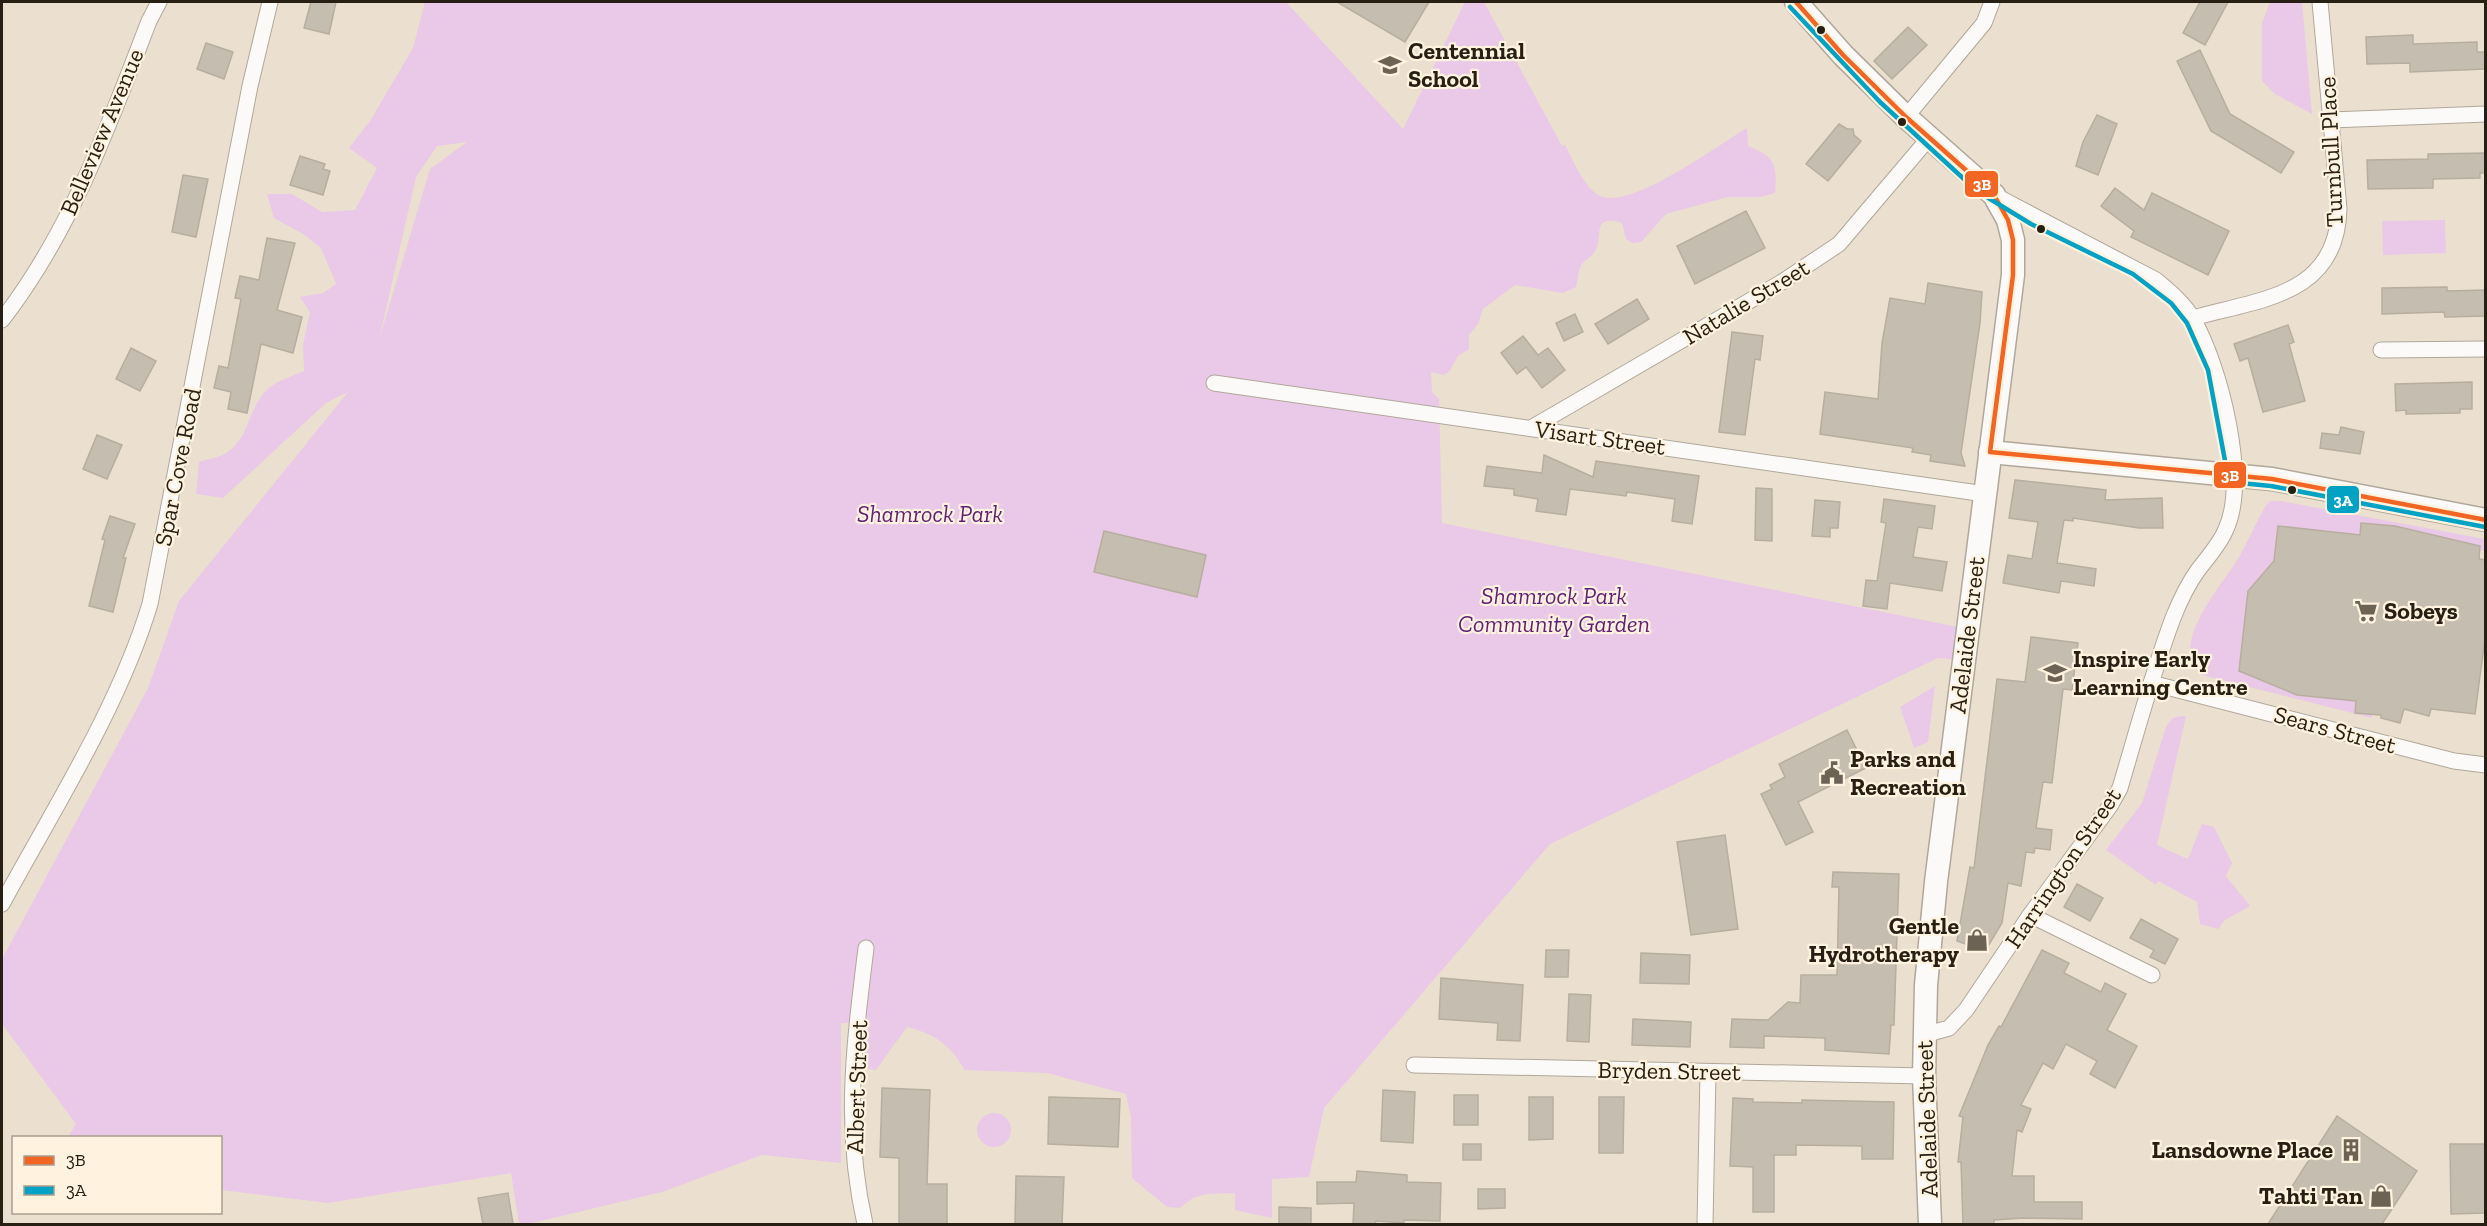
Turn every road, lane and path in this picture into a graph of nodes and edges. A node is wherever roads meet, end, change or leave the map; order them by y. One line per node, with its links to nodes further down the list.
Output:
1 (159, 2): 12 (street, Belleview Avenue)
2 (270, 2): 23 (street, Spar Cove Road)
3 (1796, 2): 7 (street)
4 (1992, 2): 7 (street)
5 (2320, 2): 8 (street, Turnbull Place)
6 (2486, 114): 8 (street)
7 (1906, 117): 9 (street)
8 (2331, 120): 11 (street, Turnbull Place)
9 (1929, 138): 10 (street); 16 (street, Natalie Street)
10 (1994, 195): 11 (street, Harrington Street); 17 (street, Adelaide Street)
11 (2193, 318): 18 (street, Harrington Street)
12 (2, 320)
13 (2486, 349): 14 (street)
14 (2381, 350)
15 (1214, 383): 16 (street, Visart Street)
16 (1531, 428): 19 (street, Visart Street)
17 (1990, 452): 18 (street); 19 (street, Adelaide Street)
18 (2235, 476): 20 (street); 21 (street, Harrington Street)
19 (1985, 494): 27 (street, Adelaide Street)
20 (2486, 520)
21 (2151, 682): 22 (street, Sears Street); 24 (street, Harrington Street)
22 (2486, 765)
23 (2, 904)
24 (2030, 915): 26 (street); 27 (street, Harrington Street)
25 (866, 948): 31 (street, Albert Street)
26 (2152, 975)
27 (1924, 1035): 30 (street, Adelaide Street)
28 (1414, 1065): 29 (street, Bryden Street)
29 (1708, 1072): 30 (street, Bryden Street); 32 (street)
30 (1924, 1076): 33 (street, Adelaide Street)
31 (865, 1224)
32 (1705, 1224)
33 (1930, 1224)

